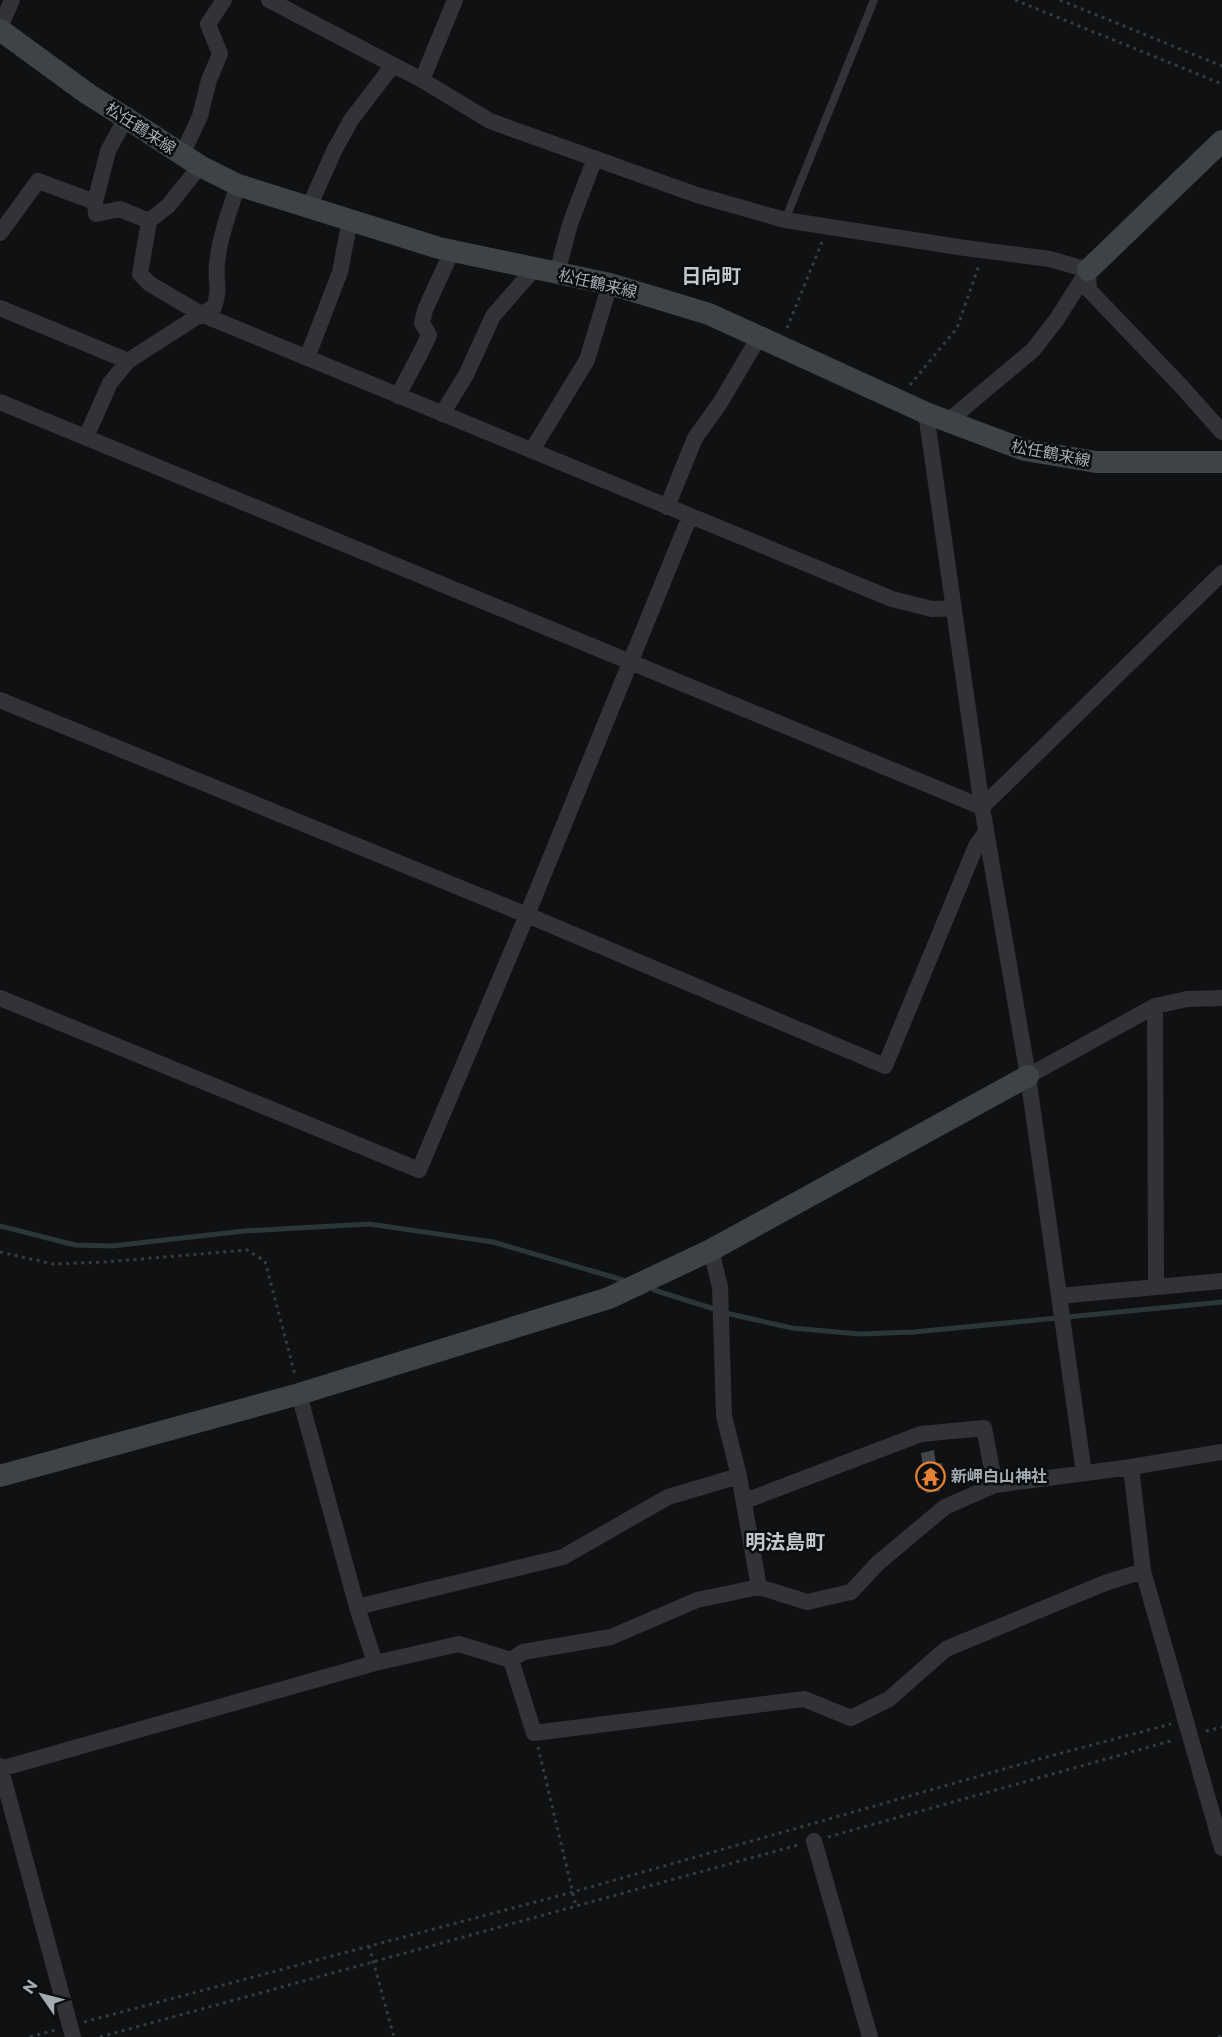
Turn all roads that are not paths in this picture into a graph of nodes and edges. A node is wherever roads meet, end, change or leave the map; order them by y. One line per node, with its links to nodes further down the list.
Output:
1 (12, 0): 6 (street)
2 (224, 0): 12 (street)
3 (269, 0): 7 (street)
4 (455, 0): 8 (street)
5 (874, 0): 17 (lane)
6 (0, 29): 9 (main road, 松任鶴来線)
7 (393, 65): 8 (street); 15 (street)
8 (422, 80): 11 (street)
9 (126, 118): 12 (main road, 松任鶴来線); 14 (street)
10 (1222, 141): 22 (main road)
11 (595, 158): 17 (street); 23 (street)
12 (191, 160): 13 (main road, 松任鶴来線); 18 (street)
13 (238, 185): 15 (main road, 松任鶴来線); 26 (street)
14 (95, 202): 18 (street); 19 (street)
15 (309, 207): 16 (main road, 松任鶴来線)
16 (350, 220): 20 (main road, 松任鶴来線); 28 (street)
17 (785, 220): 22 (street)
18 (149, 221): 26 (street)
19 (0, 233)
20 (452, 251): 21 (main road, 松任鶴来線); 30 (street)
21 (534, 269): 23 (main road, 松任鶴来線); 32 (street)
22 (1088, 270): 33 (street); 34 (street)
23 (557, 273): 24 (main road, 松任鶴来線)
24 (610, 284): 27 (main road, 松任鶴来線); 36 (street)
25 (0, 308): 29 (street)
26 (201, 314): 28 (street); 29 (street)
27 (759, 337): 33 (main road, 松任鶴来線); 38 (street)
28 (307, 358): 30 (street)
29 (128, 361): 35 (street)
30 (398, 396): 32 (street)
31 (0, 402): 35 (street)
32 (442, 414): 36 (street)
33 (936, 418): 37 (main road, 松任鶴来線); 41 (street)
34 (1222, 432)
35 (86, 437): 42 (street)
36 (532, 450): 38 (street)
37 (1222, 462)
38 (667, 507): 39 (street)
39 (690, 516): 41 (street); 42 (street)
40 (1222, 573): 44 (street)
41 (953, 608): 44 (street)
42 (630, 662): 44 (street); 46 (street)
43 (0, 700): 46 (street)
44 (982, 807): 45 (street)
45 (986, 832): 46 (street); 50 (street)
46 (527, 915): 47 (street)
47 (0, 998)
48 (1222, 999): 49 (street)
49 (1155, 1006): 50 (street); 53 (street)
50 (1028, 1076): 51 (main road); 54 (street)
51 (711, 1250): 55 (main road); 60 (street)
52 (1222, 1281): 53 (street)
53 (1156, 1287): 54 (street)
54 (1060, 1303): 58 (street)
55 (299, 1394): 59 (main road); 65 (street)
56 (1222, 1452): 57 (street)
57 (1131, 1467): 58 (street); 63 (street)
58 (1084, 1473): 61 (street)
59 (0, 1476)
60 (739, 1476): 62 (street); 65 (street)
61 (995, 1485): 62 (street); 64 (street)
62 (745, 1501): 64 (street)
63 (1143, 1570): 66 (street); 70 (street)
64 (759, 1587): 66 (street)
65 (357, 1607): 67 (street)
66 (511, 1660): 67 (street)
67 (375, 1663): 68 (street)
68 (0, 1768): 71 (street)
69 (814, 1841): 72 (street)
70 (1222, 1848)
71 (71, 2031)
72 (870, 2037)

